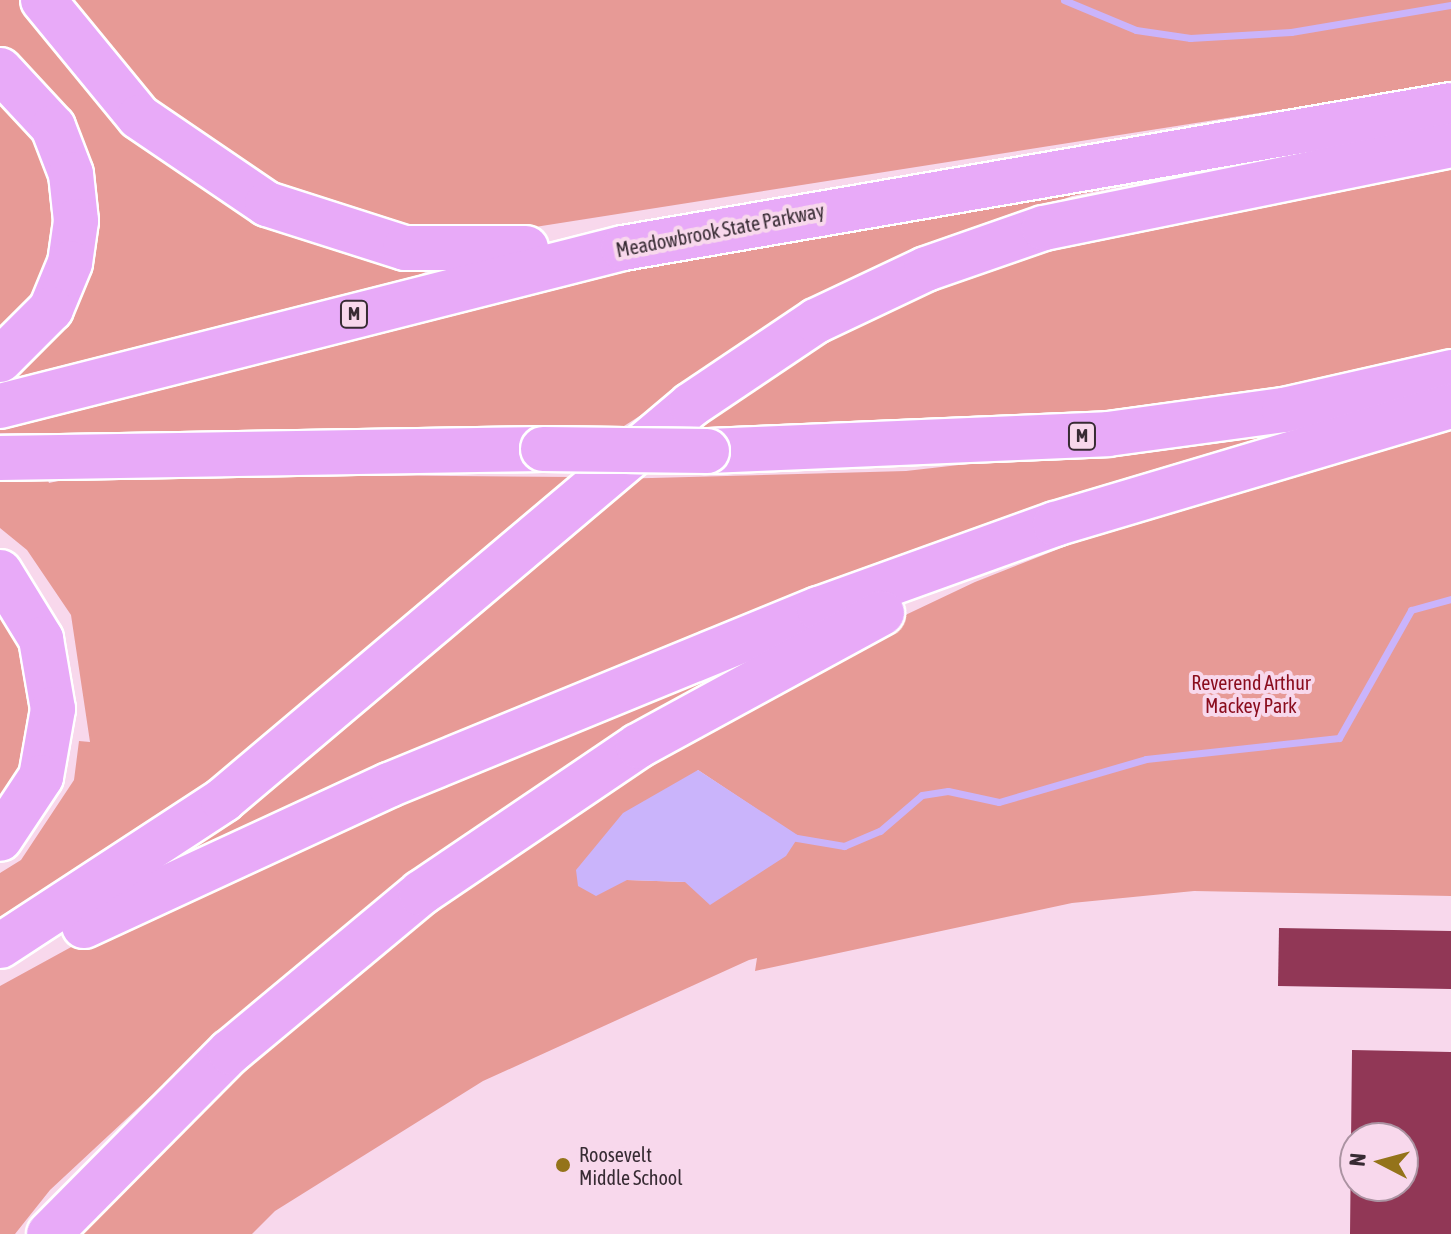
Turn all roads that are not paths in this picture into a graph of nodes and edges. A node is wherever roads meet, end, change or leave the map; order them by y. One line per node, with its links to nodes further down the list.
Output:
1 (43, 0): 5 (highway)
2 (0, 70): 6 (highway)
3 (1451, 105): 5 (highway, Meadowbrook State Parkway / M)
4 (1451, 145): 14 (highway)
5 (709, 230): 8 (highway, Meadowbrook State Parkway / M)
6 (0, 360)
7 (1451, 372): 10 (highway, M, bridge)
8 (0, 406)
9 (1451, 406): 11 (highway)
10 (0, 458)
11 (1179, 489): 15 (highway); 16 (highway)
12 (0, 572): 13 (highway)
13 (0, 839)
14 (0, 946)
15 (0, 969)
16 (49, 1234)

